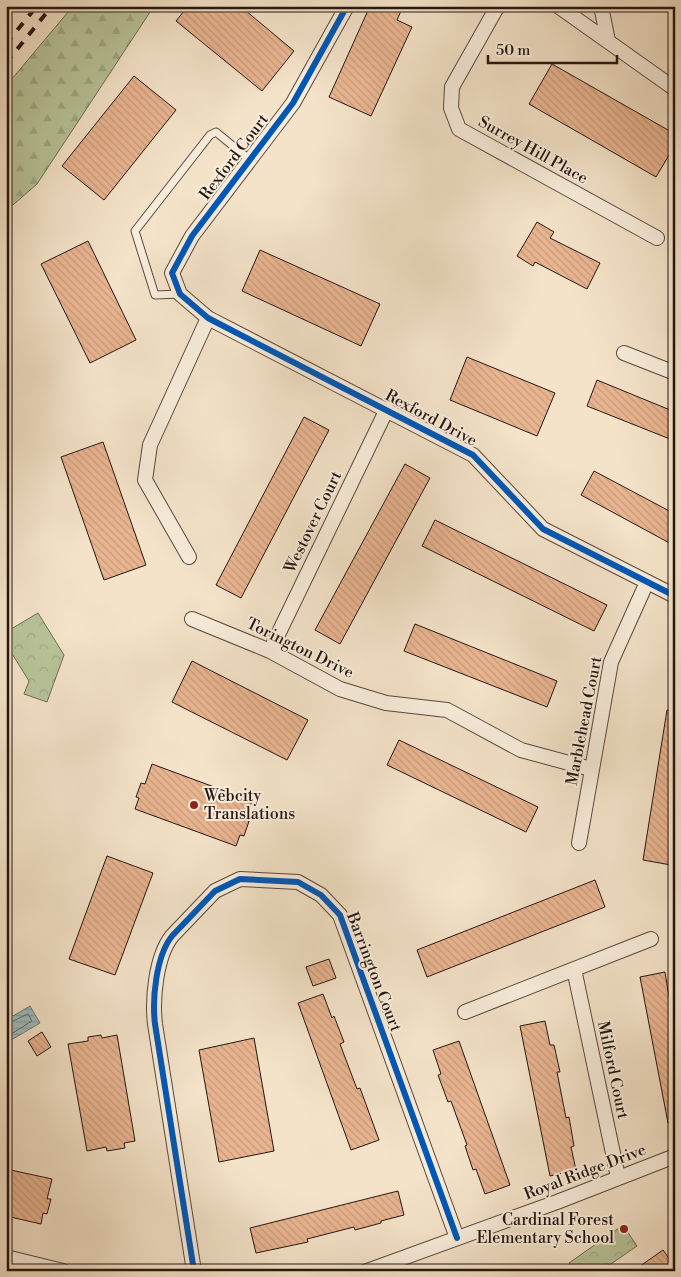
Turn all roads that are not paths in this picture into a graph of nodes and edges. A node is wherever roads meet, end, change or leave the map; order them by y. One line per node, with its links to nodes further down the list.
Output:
1 (347, 6): 7 (street, Rexford Court)
2 (499, 6): 8 (street, Surrey Hill Place)
3 (558, 6): 5 (street)
4 (601, 6): 5 (street)
5 (608, 41): 6 (street)
6 (674, 87)
7 (250, 160): 9 (street, Rexford Court); 9 (lane)
8 (657, 238)
9 (180, 294): 10 (street)
10 (208, 318): 13 (street, Rexford Drive); 14 (street)
11 (624, 353): 12 (street)
12 (675, 374)
13 (388, 409): 15 (street, Rexford Drive); 18 (street, Westover Court)
14 (189, 556)
15 (647, 582): 16 (street, Rexford Drive); 19 (street, Marblehead Court)
16 (675, 596)
17 (192, 619): 18 (street, Torington Drive)
18 (270, 651): 19 (street, Torington Drive)
19 (591, 769): 20 (street, Marblehead Court)
20 (579, 843)
21 (651, 939): 22 (street)
22 (574, 969): 23 (street); 25 (street, Milford Court)
23 (465, 1012)
24 (675, 1156): 25 (street, Royal Ridge Drive)
25 (618, 1177): 26 (street, Royal Ridge Drive)
26 (457, 1238): 29 (street, Barrington Court); 30 (street, Royal Ridge Drive)
27 (6, 1257): 28 (street)
28 (63, 1271)
29 (194, 1271)
30 (367, 1271)

